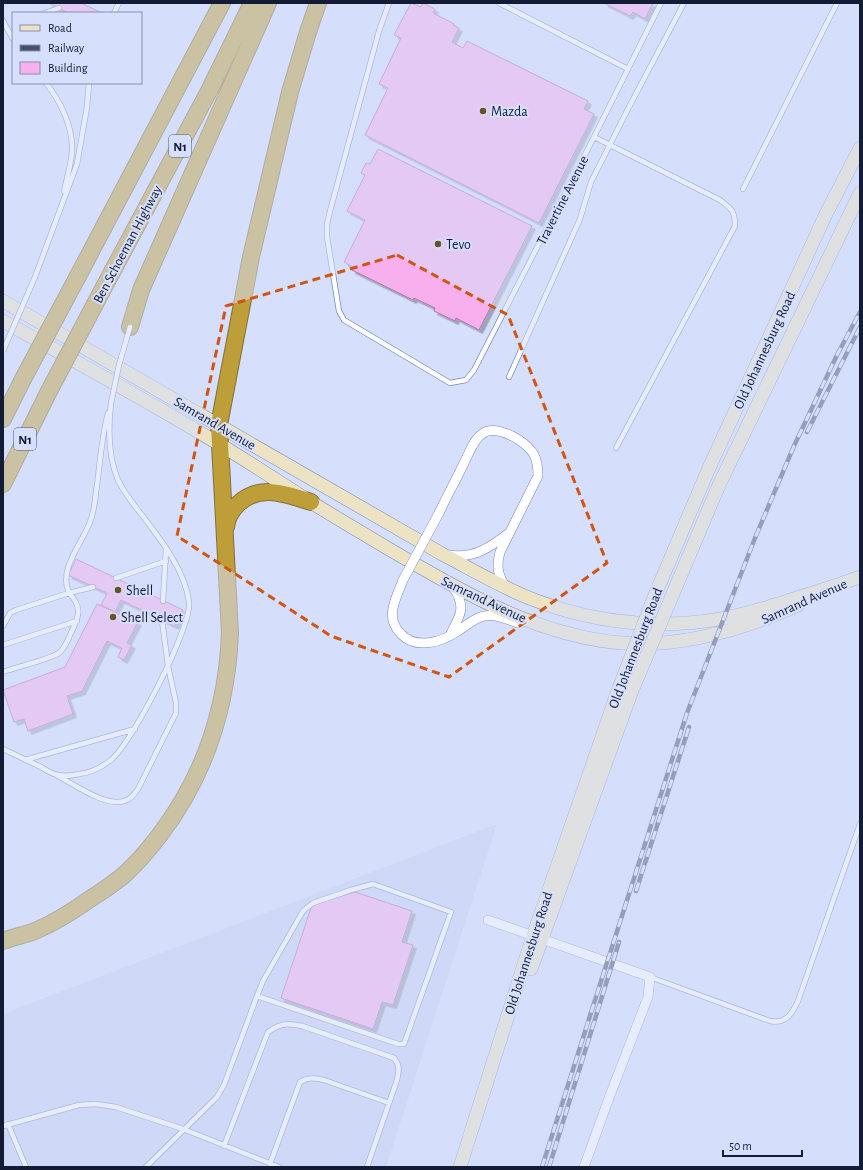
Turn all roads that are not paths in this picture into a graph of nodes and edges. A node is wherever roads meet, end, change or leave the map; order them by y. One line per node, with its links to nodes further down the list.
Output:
1 (119, 3): 13 (lane)
2 (222, 3): 31 (highway, Ben Schoeman Highway / N1, bridge)
3 (252, 3): 35 (highway, Ben Schoeman Highway / N1, bridge)
4 (268, 3): 27 (highway)
5 (318, 3): 32 (highway)
6 (389, 3): 19 (lane, Travertine Avenue)
7 (499, 3): 16 (lane)
8 (661, 3): 16 (lane, Travertine Avenue)
9 (684, 3): 20 (lane)
10 (837, 3): 22 (lane)
11 (59, 8): 12 (lane)
12 (48, 12)
13 (114, 12)
14 (3, 21): 15 (lane)
15 (12, 37)
16 (628, 69): 19 (lane, Travertine Avenue)
17 (47, 84): 24 (lane)
18 (89, 84): 24 (lane)
19 (594, 137): 20 (lane)
20 (610, 145): 29 (lane); 34 (lane)
21 (860, 148): 63 (main road, Old Johannesburg Road, bridge)
22 (743, 189)
23 (860, 193): 63 (main road, Old Johannesburg Road, bridge)
24 (57, 216): 28 (lane, bridge)
25 (3, 301): 32 (main road, Samrand Avenue)
26 (3, 320): 33 (main road, Samrand Avenue)
27 (130, 327): 30 (lane, bridge)
28 (3, 351)
29 (509, 377)
30 (111, 403): 39 (lane); 47 (lane)
31 (3, 419)
32 (219, 425): 33 (highway); 40 (main road, Samrand Avenue)
33 (219, 444): 36 (main road, Samrand Avenue); 38 (highway)
34 (616, 448)
35 (3, 484)
36 (311, 502): 38 (highway); 44 (main road, Samrand Avenue)
37 (512, 531): 40 (street); 46 (street); 53 (street, bridge)
38 (224, 539): 64 (highway)
39 (166, 547): 41 (lane); 55 (lane)
40 (442, 554): 46 (main road, Samrand Avenue)
41 (166, 561): 42 (lane); 48 (lane)
42 (116, 578)
43 (856, 578): 46 (main road, Samrand Avenue); 52 (main road, Samrand Avenue)
44 (451, 584): 52 (main road, Samrand Avenue); 53 (street)
45 (93, 587): 47 (lane)
46 (507, 588)
47 (69, 593): 50 (lane); 51 (lane)
48 (163, 601)
49 (162, 620): 55 (lane)
50 (77, 621): 54 (lane); 56 (lane)
51 (3, 626)
52 (567, 633): 53 (street)
53 (450, 635)
54 (3, 645)
55 (168, 666): 57 (lane); 60 (lane)
56 (3, 672)
57 (135, 729): 59 (lane); 60 (lane)
58 (3, 749): 59 (lane)
59 (25, 760): 60 (lane)
60 (57, 775)
61 (860, 824): 65 (lane)
62 (488, 920): 63 (street)
63 (537, 937): 65 (street); 77 (main road, Old Johannesburg Road); 78 (main road, Old Johannesburg Road)
64 (3, 941)
65 (650, 977): 79 (street)
66 (257, 996): 66 (lane); 70 (lane)
67 (389, 1103): 71 (lane); 72 (lane); 76 (lane)
68 (8, 1124): 69 (lane); 70 (lane); 73 (lane)
69 (3, 1126)
70 (183, 1129): 71 (lane); 74 (lane)
71 (224, 1146): 72 (lane)
72 (270, 1164): 75 (lane)
73 (26, 1167)
74 (146, 1167)
75 (278, 1167)
76 (367, 1167)
77 (460, 1167)
78 (469, 1167)
79 (584, 1167)

